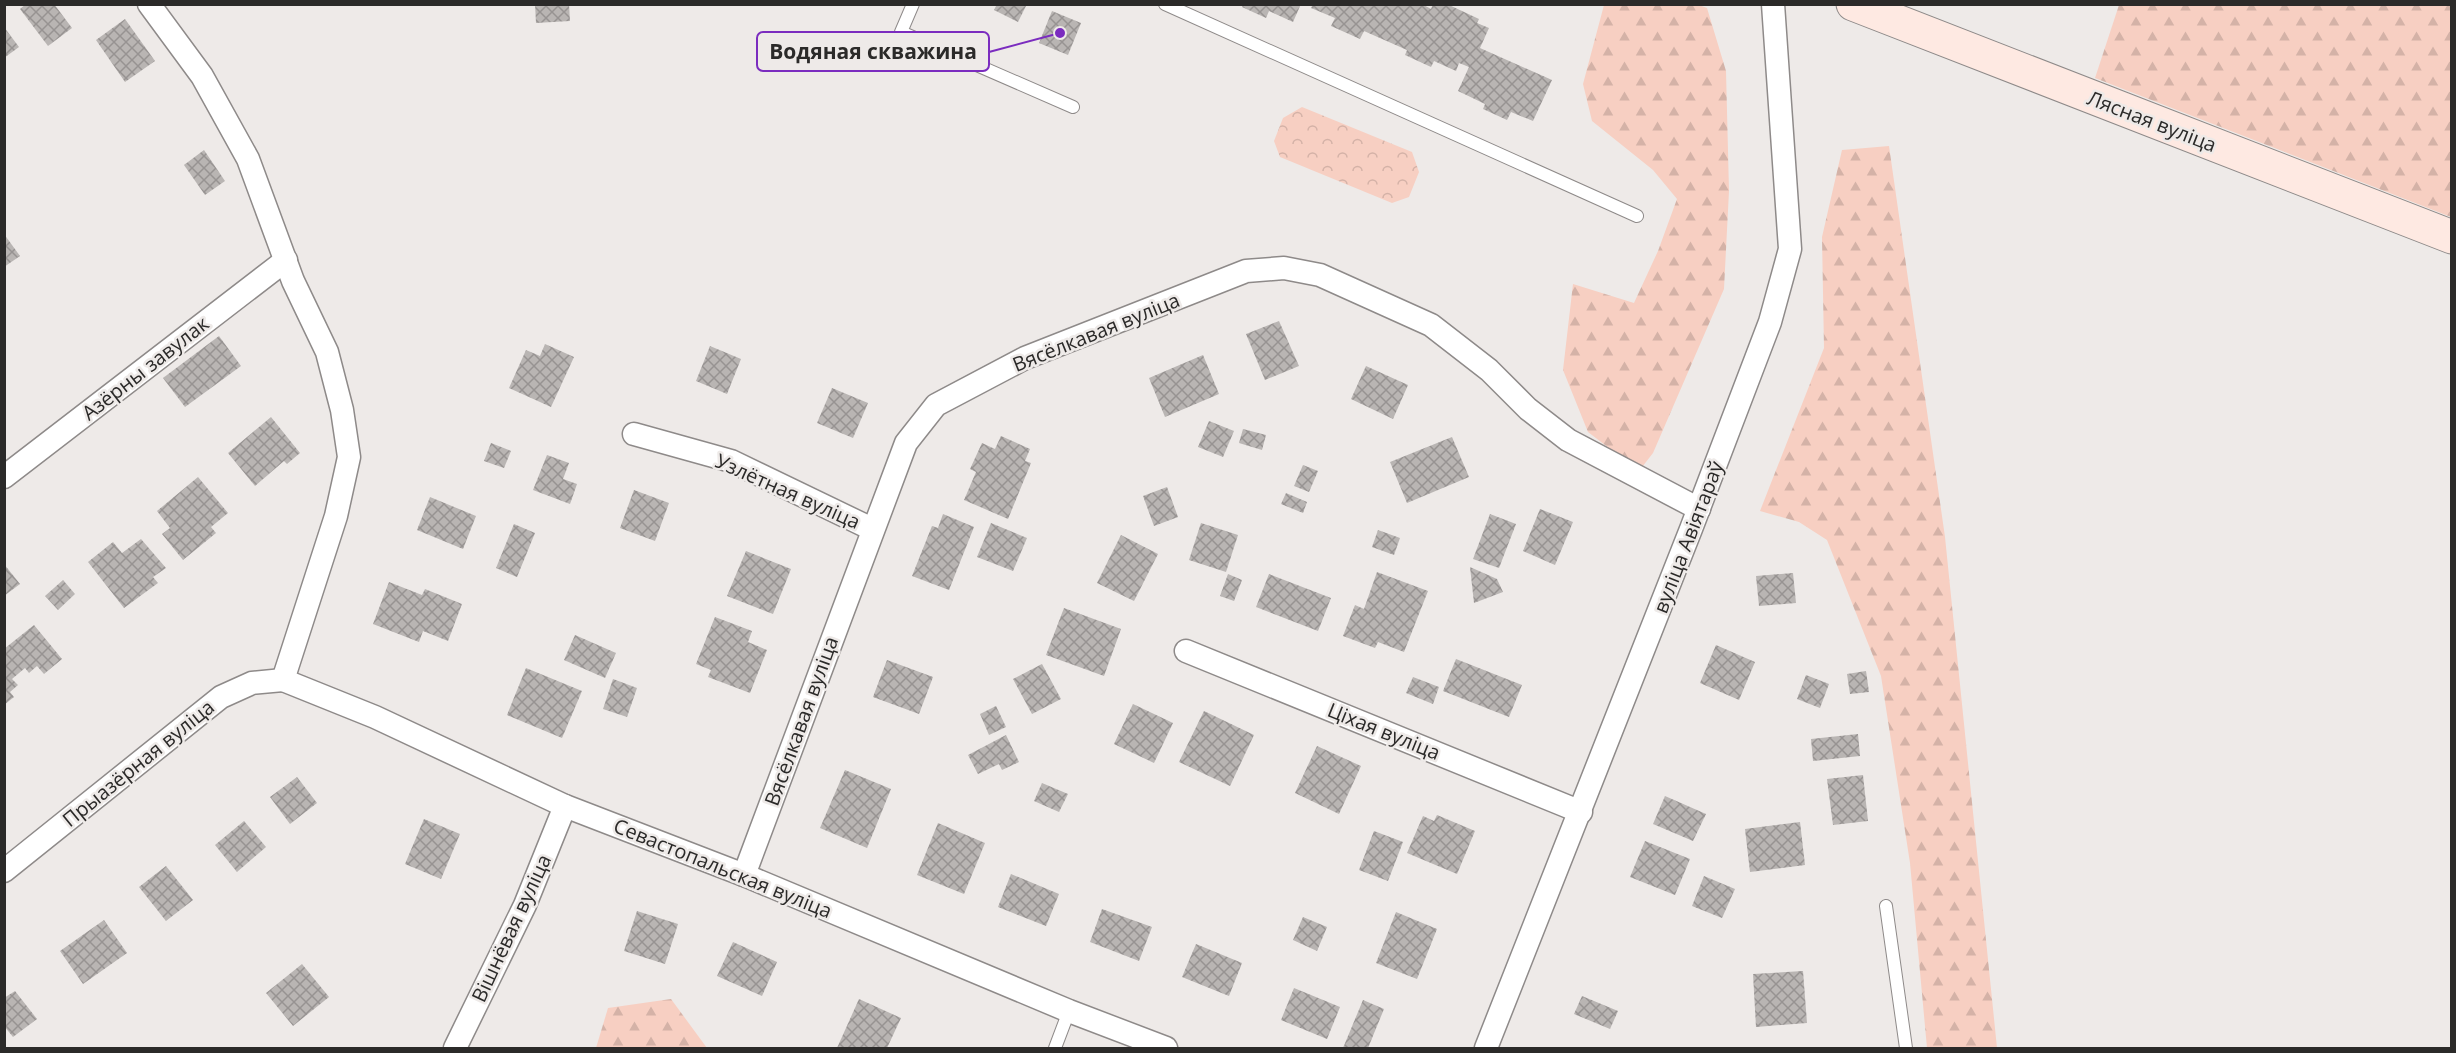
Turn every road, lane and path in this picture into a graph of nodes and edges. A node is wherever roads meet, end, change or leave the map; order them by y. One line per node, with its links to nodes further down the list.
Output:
1 (149, 4): 9 (street)
2 (913, 4): 6 (lane)
3 (1165, 4): 7 (lane)
4 (1773, 4): 12 (street, вуліца Авіятараў)
5 (1853, 4): 8 (main road, Лясная вуліца)
6 (1073, 107)
7 (1637, 216)
8 (2451, 237)
9 (285, 260): 11 (street, Азёрны завулак); 15 (street)
10 (634, 434): 13 (street, Узлётная вуліца)
11 (4, 477)
12 (1699, 509): 13 (street, Вясёлкавая вуліца); 17 (street, вуліца Авіятараў)
13 (873, 528): 19 (street, Вясёлкавая вуліца)
14 (1186, 651): 17 (street, Ціхая вуліца)
15 (284, 680): 16 (street, Севастопальская вуліца); 18 (street, Прыазёрная вуліца)
16 (565, 806): 19 (street, Севастопальская вуліца); 22 (street, Вішнёвая вуліца)
17 (1581, 812): 25 (street, вуліца Авіятараў)
18 (4, 871)
19 (744, 874): 21 (street, Севастопальская вуліца)
20 (1886, 906): 26 (lane)
21 (1069, 1011): 23 (lane); 24 (street, Севастопальская вуліца)
22 (455, 1048)
23 (1055, 1048)
24 (1166, 1048)
25 (1486, 1048)
26 (1906, 1048)

